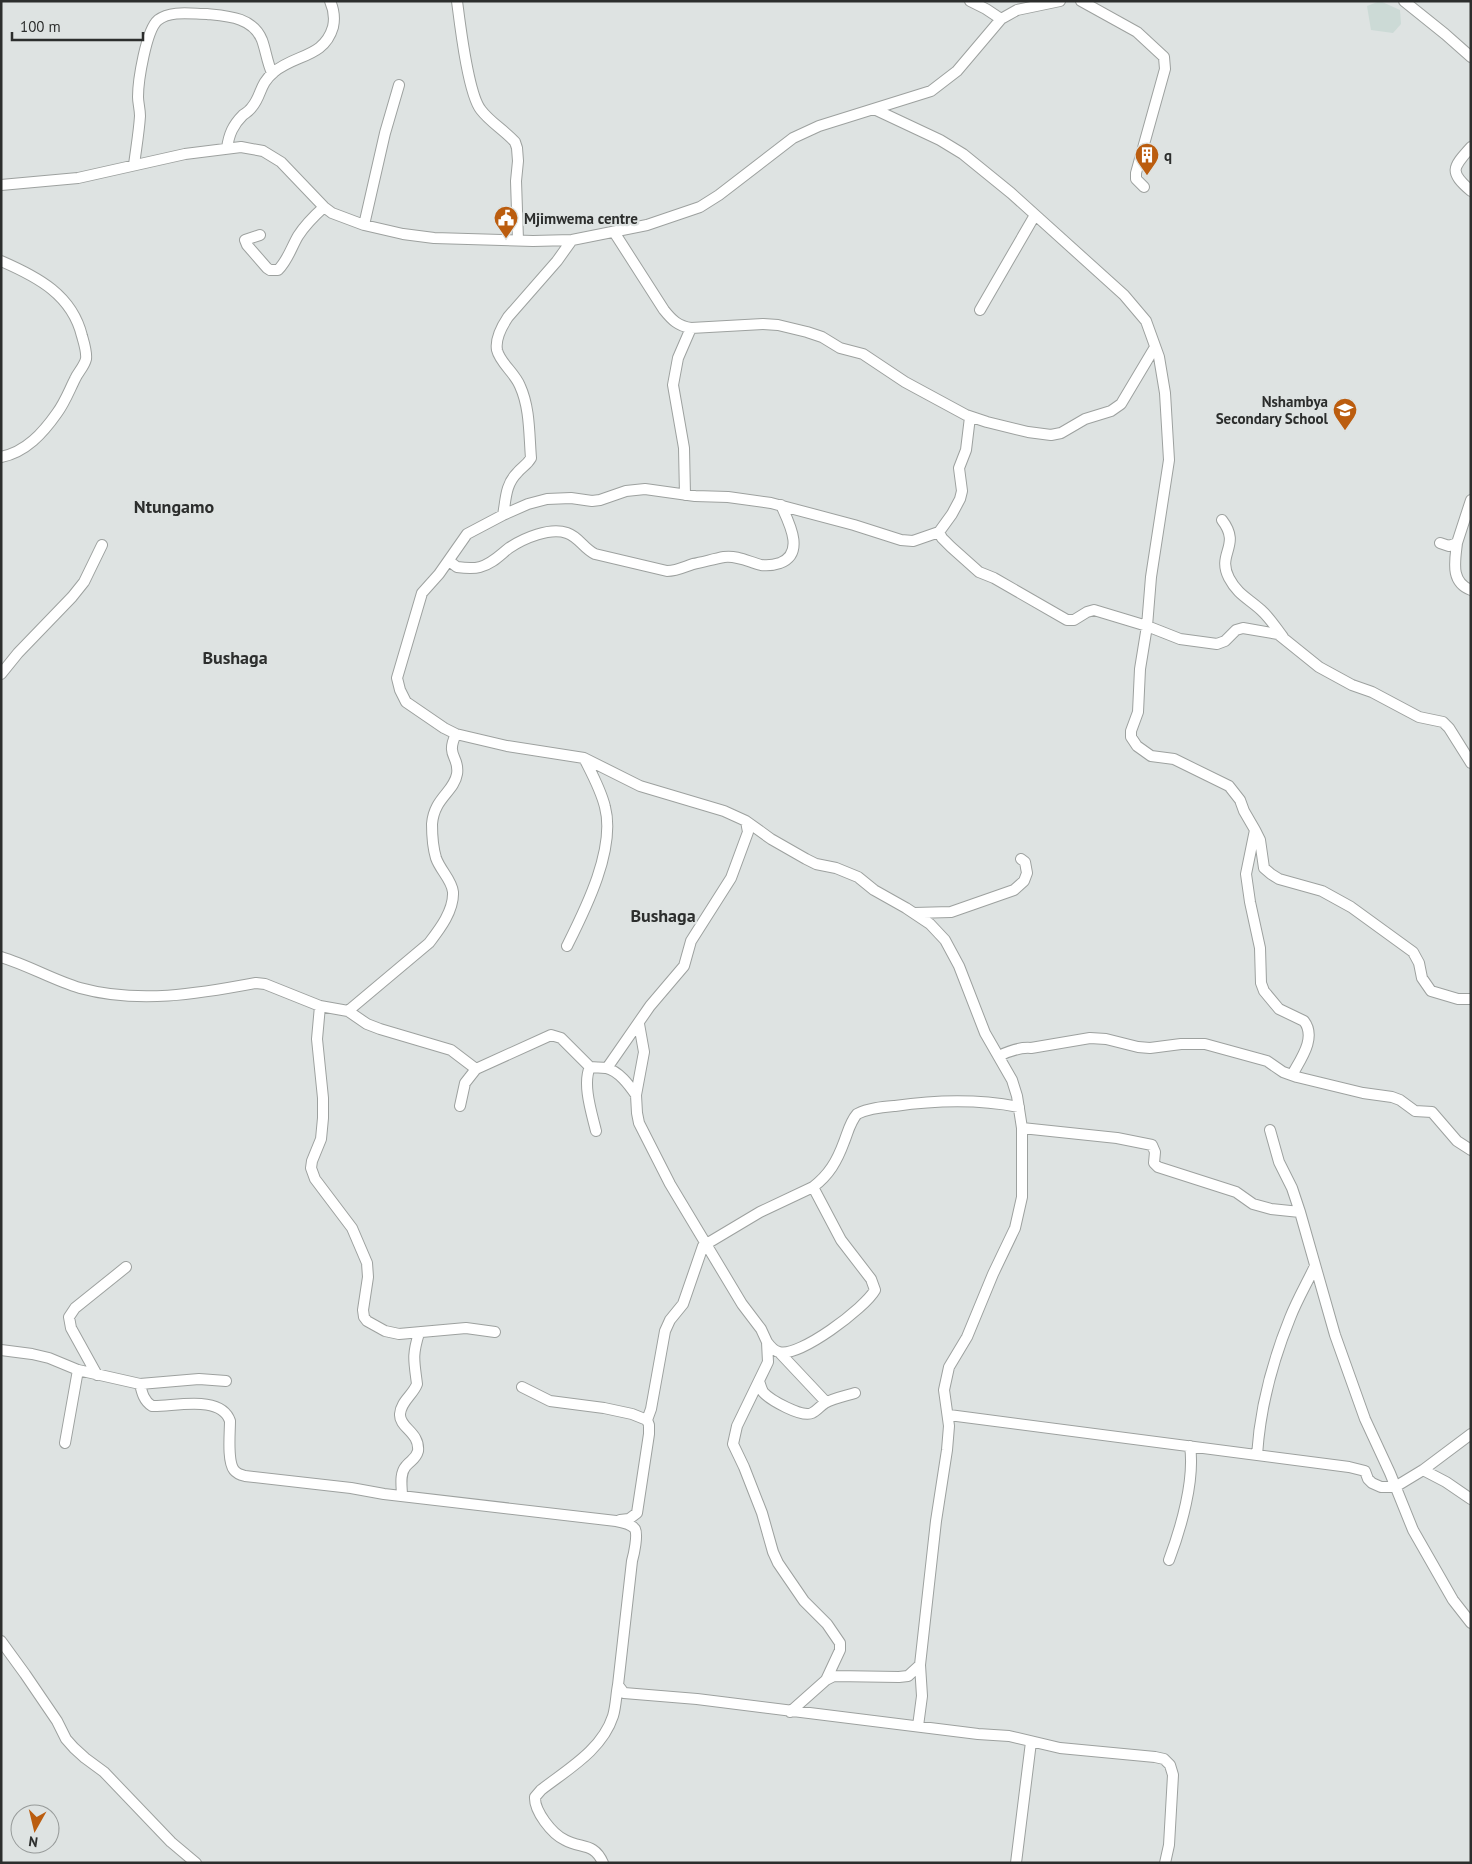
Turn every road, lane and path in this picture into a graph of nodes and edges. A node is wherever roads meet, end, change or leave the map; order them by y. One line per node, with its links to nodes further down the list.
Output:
1 (330, 1): 9 (street)
2 (457, 1): 23 (street)
3 (970, 1): 7 (street)
4 (1060, 1): 7 (street)
5 (1081, 1): 16 (street)
6 (1404, 1): 8 (street)
7 (1001, 20): 11 (street)
8 (1471, 57)
9 (272, 72): 13 (street); 14 (street)
10 (399, 85): 20 (street)
11 (874, 109): 19 (street); 21 (street)
12 (1471, 147): 17 (street)
13 (227, 148): 14 (street); 18 (street)
14 (134, 165): 15 (street)
15 (1, 184)
16 (1144, 187)
17 (1471, 191)
18 (324, 207): 20 (street); 22 (street)
19 (1035, 215): 26 (street); 28 (street)
20 (364, 225): 23 (street)
21 (614, 232): 24 (street); 27 (street)
22 (260, 235)
23 (518, 240): 24 (street)
24 (572, 240): 34 (street)
25 (1, 261): 30 (street)
26 (980, 310)
27 (691, 328): 29 (street); 31 (street)
28 (1155, 347): 29 (street); 43 (street)
29 (970, 417): 37 (street)
30 (1, 457)
31 (685, 495): 33 (street); 34 (street)
32 (1471, 500): 36 (street)
33 (781, 505): 37 (street); 41 (street)
34 (503, 515): 41 (street)
35 (1222, 520): 44 (street)
36 (1468, 521): 39 (street)
37 (940, 532): 43 (street)
38 (1440, 543): 39 (street)
39 (1457, 543): 42 (street)
40 (102, 545): 45 (street)
41 (449, 561): 46 (street)
42 (1471, 590)
43 (1148, 626): 44 (street); 50 (street)
44 (1284, 638): 48 (street)
45 (1, 674)
46 (456, 734): 47 (street); 57 (street)
47 (584, 758): 49 (street); 53 (street)
48 (1471, 763)
49 (746, 821): 52 (street); 58 (street)
50 (1255, 830): 55 (street); 63 (street)
51 (1021, 859): 52 (street)
52 (914, 913): 59 (street)
53 (567, 946)
54 (1, 957): 56 (street)
55 (1471, 999)
56 (320, 1006): 57 (street); 77 (street)
57 (348, 1011): 62 (street)
58 (639, 1024): 61 (street); 64 (street)
59 (999, 1056): 63 (street); 66 (street)
60 (590, 1068): 61 (street); 62 (street); 69 (street)
61 (607, 1068): 64 (street)
62 (476, 1069): 65 (street)
63 (1292, 1075): 70 (street)
64 (636, 1095): 73 (street)
65 (460, 1106)
66 (1019, 1107): 67 (street); 71 (street)
67 (1022, 1128): 72 (street); 89 (street)
68 (1270, 1130): 72 (street)
69 (596, 1132)
70 (1471, 1150)
71 (813, 1187): 73 (street); 80 (street)
72 (1300, 1212): 74 (street)
73 (706, 1243): 78 (street); 90 (street)
74 (1315, 1266): 94 (street); 96 (street)
75 (126, 1267): 82 (street)
76 (495, 1332): 77 (street)
77 (419, 1333): 97 (street)
78 (767, 1342): 80 (street); 83 (street)
79 (1, 1350): 81 (street)
80 (779, 1352): 88 (street)
81 (78, 1370): 82 (street); 92 (street)
82 (97, 1375): 85 (street)
83 (759, 1380): 88 (street); 104 (street)
84 (226, 1381): 85 (street)
85 (140, 1384): 97 (street)
86 (522, 1387): 90 (street)
87 (855, 1393): 88 (street)
88 (826, 1402)
89 (949, 1415): 93 (street); 103 (street)
90 (647, 1420): 99 (street)
91 (1471, 1434): 95 (street)
92 (65, 1443)
93 (1190, 1446): 94 (street); 100 (street)
94 (1257, 1455): 96 (street)
95 (1423, 1470): 96 (street); 98 (street)
96 (1395, 1487): 101 (street)
97 (402, 1496): 99 (street)
98 (1471, 1499)
99 (616, 1521): 105 (street)
100 (1169, 1560)
101 (1471, 1623)
102 (1, 1641): 109 (street)
103 (920, 1664): 104 (street); 107 (street)
104 (826, 1680): 106 (street)
105 (618, 1685): 106 (street); 110 (street)
106 (790, 1712): 107 (street)
107 (918, 1726): 108 (street)
108 (1031, 1742): 111 (street); 112 (street)
109 (196, 1863)
110 (603, 1863)
111 (1016, 1863)
112 (1165, 1863)

